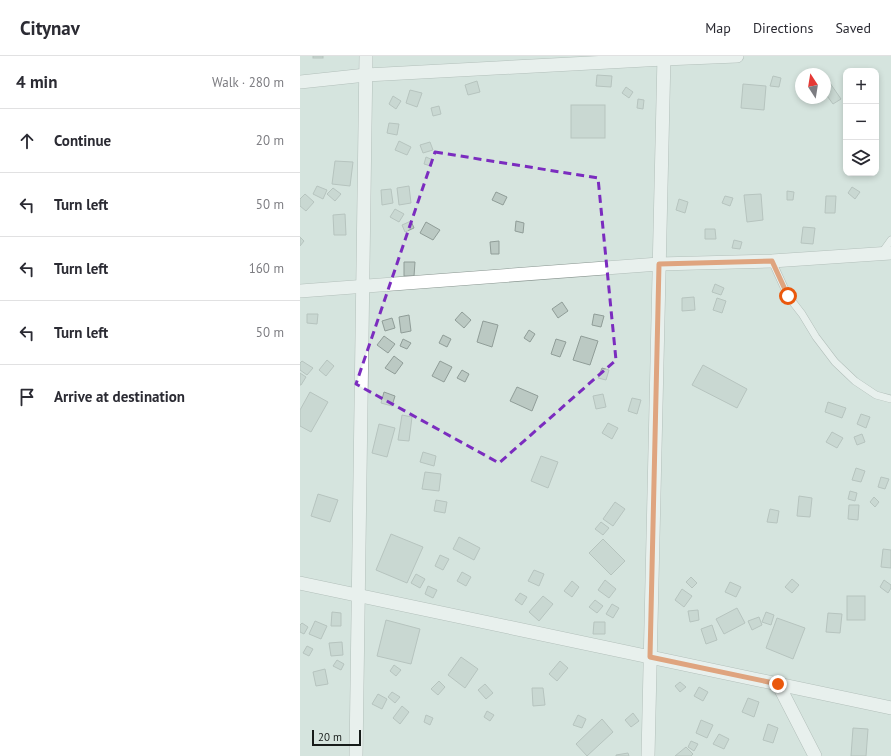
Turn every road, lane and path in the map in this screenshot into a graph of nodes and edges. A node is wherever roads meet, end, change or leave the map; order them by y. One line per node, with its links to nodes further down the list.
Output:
1 (366, 56): 4 (street)
2 (737, 56): 3 (street)
3 (664, 57): 4 (street); 9 (street)
4 (366, 75): 5 (street); 10 (street)
5 (300, 82)
6 (891, 240): 7 (lane)
7 (886, 254): 8 (street)
8 (772, 261): 9 (street); 12 (lane)
9 (659, 264): 10 (street); 15 (street)
10 (363, 286): 11 (street); 14 (street)
11 (300, 291)
12 (891, 399)
13 (300, 583): 14 (street)
14 (358, 596): 15 (street); 18 (street)
15 (650, 657): 16 (street); 19 (street)
16 (778, 684): 17 (street); 20 (street)
17 (891, 708)
18 (356, 756)
19 (648, 756)
20 (815, 756)

